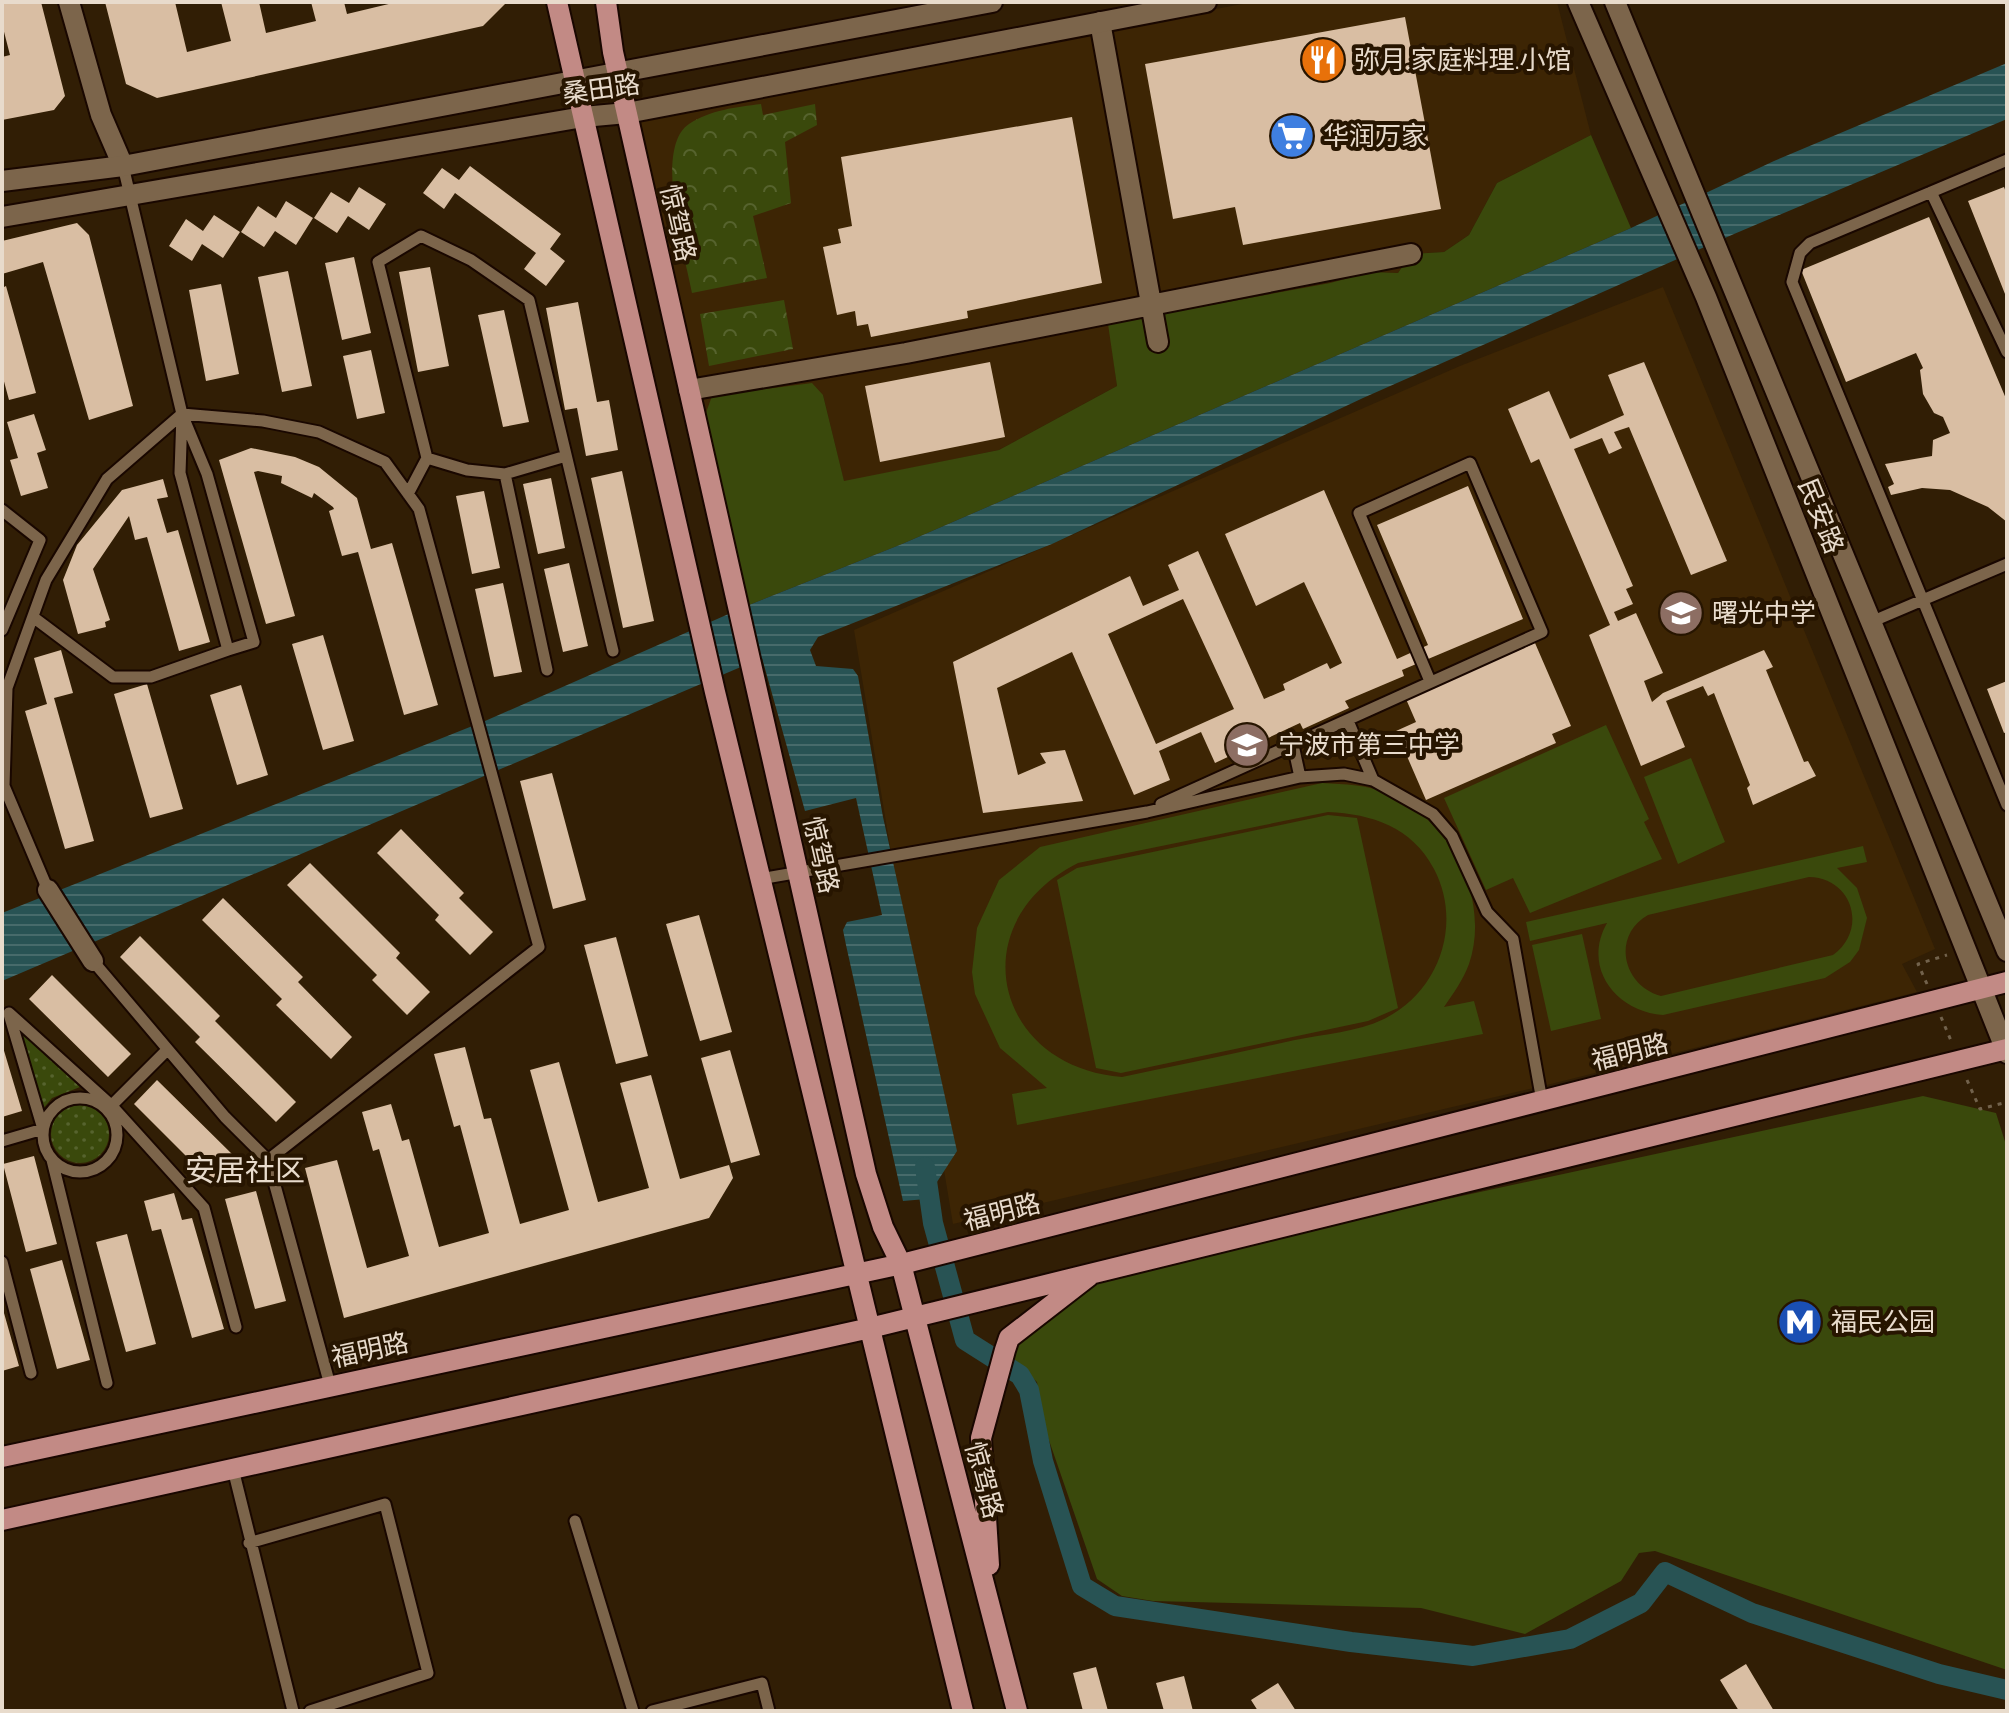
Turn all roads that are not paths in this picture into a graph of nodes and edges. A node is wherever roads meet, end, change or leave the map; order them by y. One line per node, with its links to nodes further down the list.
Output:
1 (69, 2): 14 (main road)
2 (557, 2): 10 (main road)
3 (606, 2): 9 (main road, 惊驾路)
4 (992, 2): 9 (main road, 桑田路)
5 (1578, 2): 51 (main road, 民安路)
6 (1615, 2): 33 (main road, 民安路)
7 (1193, 3): 8 (main road, 桑田路)
8 (1100, 22): 11 (main road, 桑田路); 20 (main road)
9 (618, 74): 10 (main road, 桑田路); 11 (main road, 惊驾路)
10 (575, 82): 12 (main road); 14 (main road, 桑田路)
11 (627, 113): 12 (main road, 桑田路); 23 (main road, 惊驾路)
12 (583, 117): 17 (main road, 桑田路); 46 (main road)
13 (2007, 160): 16 (lane)
14 (123, 166): 15 (main road, 桑田路); 17 (lane)
15 (2, 181)
16 (1931, 192): 22 (lane); 31 (lane)
17 (130, 197): 18 (main road, 桑田路); 24 (lane)
18 (2, 217)
19 (1411, 254): 20 (main road)
20 (1151, 305): 21 (main road); 23 (main road)
21 (1158, 342)
22 (2007, 352)
23 (689, 390): 45 (main road, 惊驾路)
24 (182, 414): 28 (lane); 32 (lane); 35 (lane); 35 (lane)
25 (566, 456): 26 (lane); 27 (lane); 36 (lane)
26 (427, 458): 27 (lane); 28 (lane)
27 (505, 474): 37 (lane)
28 (408, 494): 59 (lane)
29 (2, 510): 34 (lane)
30 (2007, 564): 31 (lane)
31 (1920, 601): 33 (lane); 43 (lane)
32 (33, 617): 35 (lane); 47 (lane)
33 (1871, 622): 48 (main road, 民安路)
34 (2, 630)
35 (228, 650)
36 (613, 651)
37 (547, 670)
38 (1430, 681): 38 (lane); 39 (lane)
39 (1348, 721): 40 (lane); 42 (lane)
40 (1293, 745): 41 (lane); 44 (lane)
41 (1300, 777): 42 (lane); 44 (lane)
42 (1373, 780): 54 (lane)
43 (2007, 805)
44 (1147, 812): 45 (lane)
45 (798, 872): 46 (lane); 61 (main road, 惊驾路)
46 (760, 879): 63 (main road)
47 (48, 890): 49 (main road)
48 (2007, 951)
49 (93, 961): 52 (lane)
50 (2007, 982): 51 (main road, 福明路)
51 (1983, 988): 53 (main road, 民安路); 54 (main road, 福明路)
52 (167, 1050): 55 (lane); 59 (lane)
53 (2007, 1051): 62 (main road)
54 (1542, 1101): 61 (main road, 福明路)
55 (109, 1107): 56 (lane); 56 (lane); 58 (lane); 65 (lane)
56 (43, 1129): 57 (lane); 58 (lane)
57 (2, 1141)
58 (52, 1160): 68 (lane)
59 (268, 1160): 69 (lane)
60 (2, 1262): 67 (lane)
61 (902, 1264): 63 (main road, 福明路); 64 (main road, 惊驾路)
62 (1095, 1272): 64 (main road); 75 (main road)
63 (856, 1274): 66 (main road); 69 (main road, 福明路)
64 (915, 1316): 66 (main road); 75 (main road, 惊驾路)
65 (236, 1327)
66 (870, 1328): 71 (main road); 81 (main road)
67 (31, 1373)
68 (107, 1383)
69 (330, 1385): 70 (main road, 福明路)
70 (2, 1457)
71 (233, 1469): 72 (main road); 74 (lane)
72 (2, 1520)
73 (575, 1521): 78 (lane)
74 (249, 1543): 76 (lane); 77 (lane)
75 (992, 1613): 82 (main road, 惊驾路)
76 (293, 1711)
77 (310, 1711)
78 (633, 1711)
79 (652, 1711): 80 (lane)
80 (769, 1711)
81 (963, 1711)
82 (1017, 1711)

